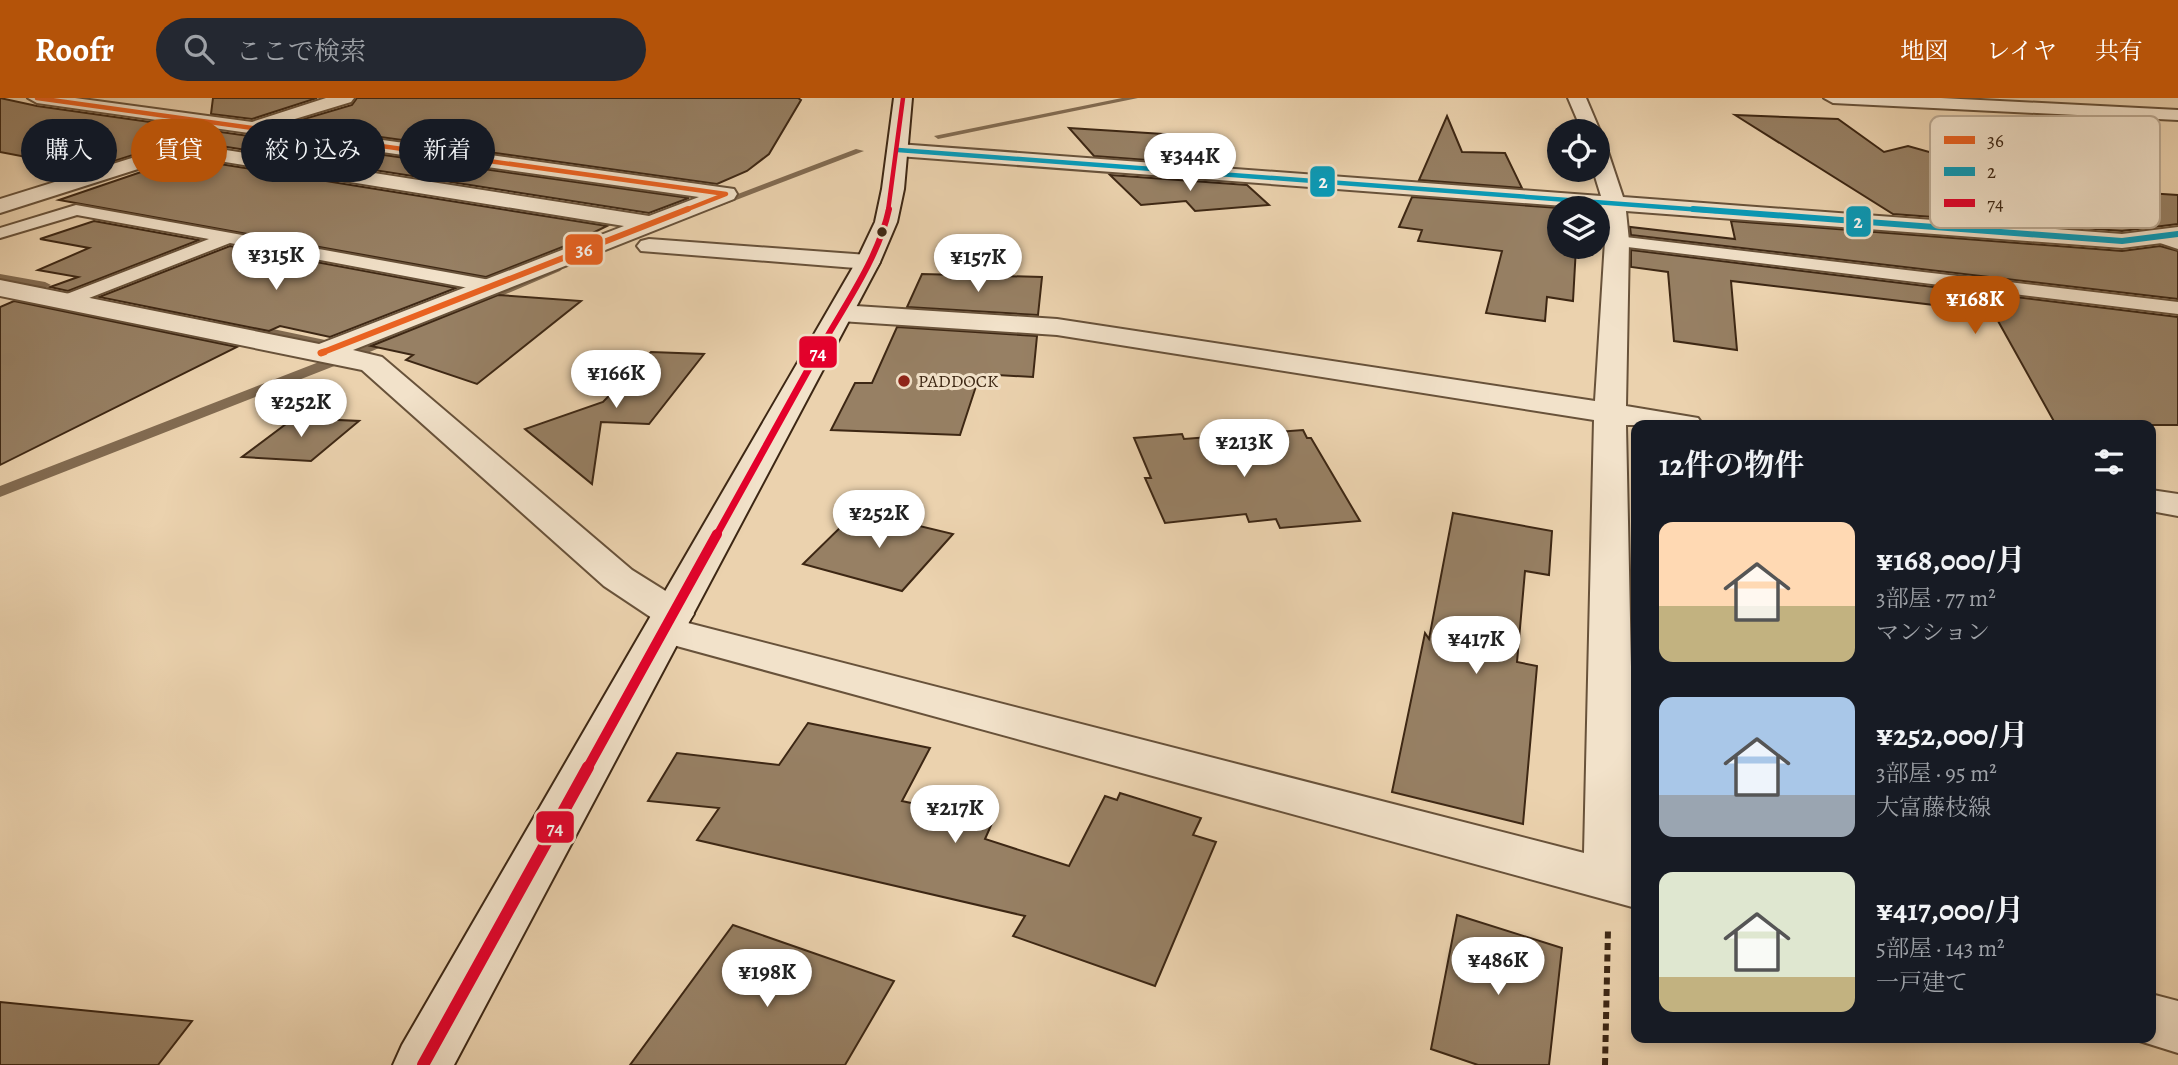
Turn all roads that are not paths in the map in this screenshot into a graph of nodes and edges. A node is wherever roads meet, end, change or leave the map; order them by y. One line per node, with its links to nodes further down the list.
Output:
1 (37, 98): 11 (street)
2 (345, 98): 9 (street)
3 (903, 98): 13 (street)
4 (1577, 98): 10 (street)
5 (1833, 98): 8 (street)
6 (1929, 98): 8 (street)
7 (2143, 98): 8 (street)
8 (2178, 113)
9 (277, 119)
10 (1586, 119)
11 (241, 127)
12 (385, 147): 22 (street)
13 (898, 150): 17 (street); 26 (street)
14 (227, 157): 22 (street)
15 (131, 165): 18 (street)
16 (1608, 182): 17 (street)
17 (1614, 202): 19 (street); 25 (street)
18 (0, 206)
19 (1930, 226)
20 (1953, 228): 24 (street)
21 (0, 233): 23 (lane)
22 (649, 235): 26 (street); 27 (street)
23 (228, 238): 27 (lane); 29 (lane)
24 (2172, 238)
25 (1617, 241): 30 (lane); 33 (street)
26 (868, 262): 31 (street)
27 (490, 286): 32 (street)
28 (0, 288): 29 (street)
29 (66, 302): 32 (street)
30 (2178, 308)
31 (840, 313): 33 (street); 37 (street)
32 (335, 356): 37 (street)
33 (1610, 413): 34 (street); 38 (street)
34 (1655, 420)
35 (2156, 502): 36 (street)
36 (2178, 505)
37 (669, 622): 38 (street); 41 (street)
38 (1623, 884)
39 (2156, 1021): 40 (street)
40 (2178, 1027)
41 (423, 1065)

